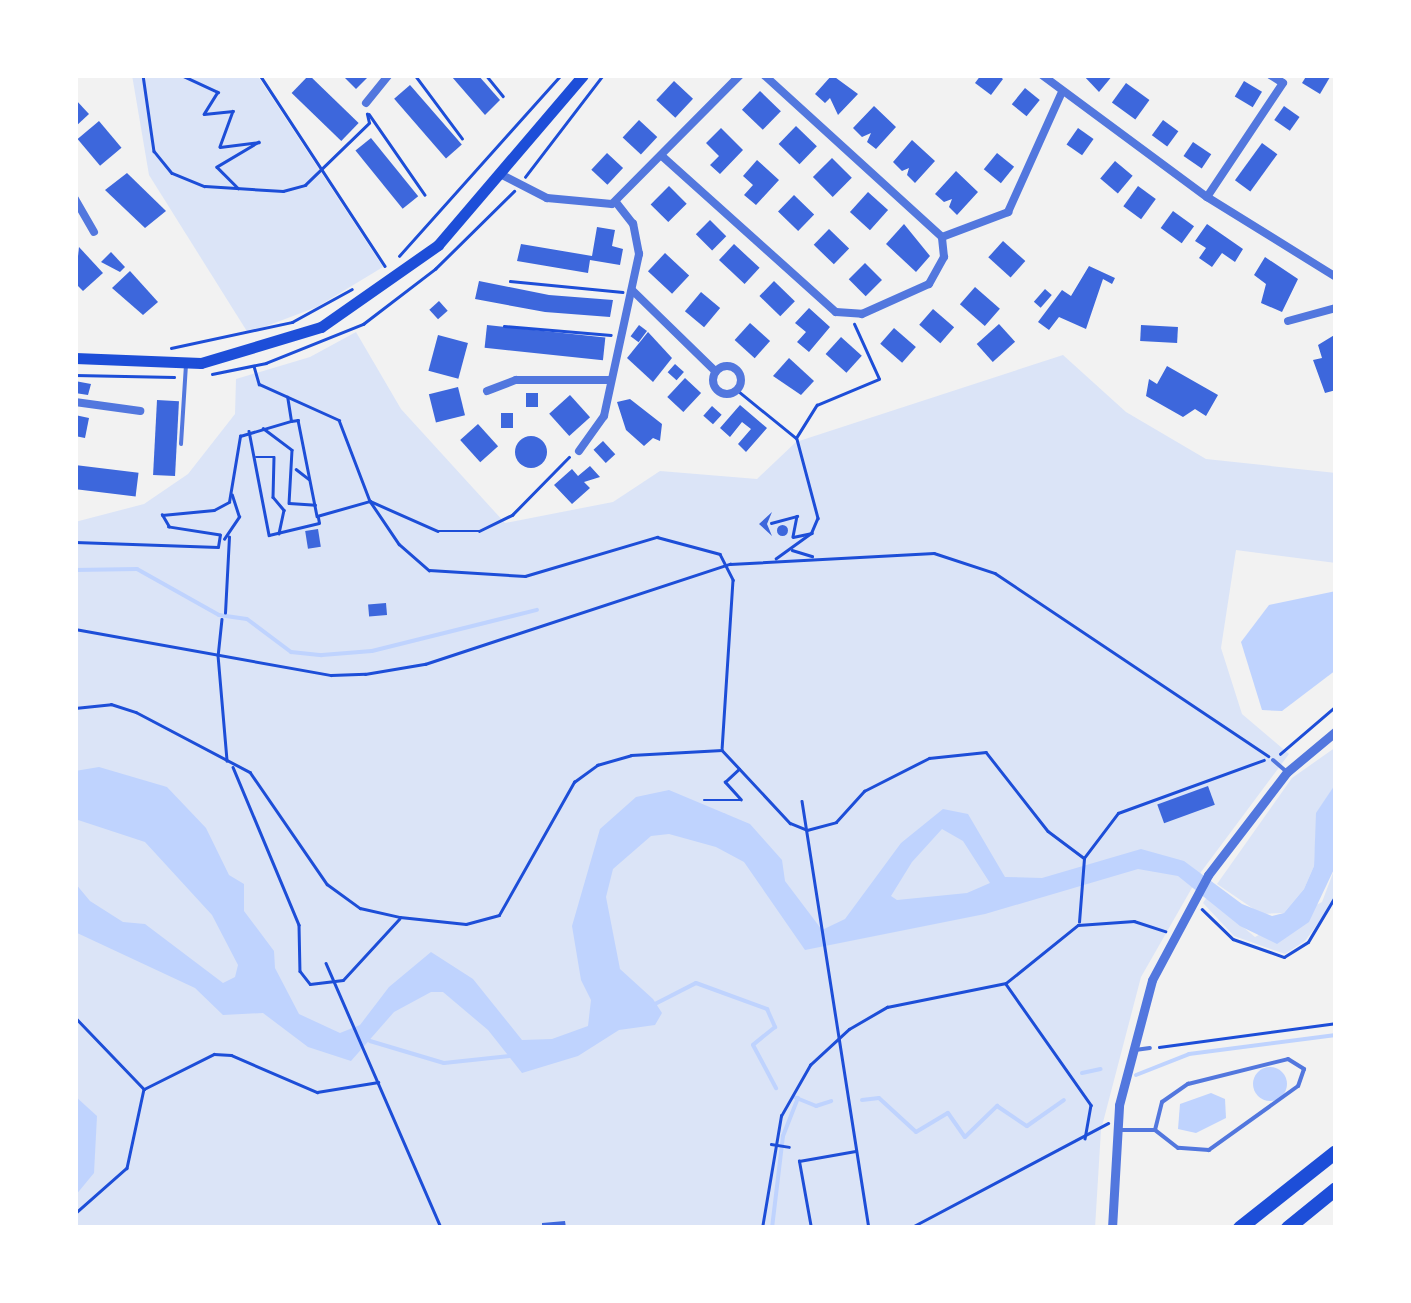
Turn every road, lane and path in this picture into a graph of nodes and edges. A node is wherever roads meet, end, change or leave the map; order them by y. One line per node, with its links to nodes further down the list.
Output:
1 (142, 75): 23 (path)
2 (181, 75): 23 (path)
3 (260, 75): 21 (path)
4 (389, 75): 17 (street)
5 (415, 75): 18 (path)
6 (486, 75): 16 (path)
7 (561, 75): 21 (path)
8 (583, 75): 22 (main road)
9 (603, 75): 20 (path)
10 (740, 75): 19 (street)
11 (764, 75): 29 (street)
12 (1042, 75): 15 (street)
13 (1270, 75): 14 (street)
14 (1285, 79): 25 (street)
15 (1062, 92): 25 (street); 29 (street)
16 (503, 96)
17 (366, 103): 21 (path); 24 (path)
18 (462, 138)
19 (663, 157): 27 (street); 35 (street)
20 (533, 166)
21 (325, 167): 23 (path)
22 (500, 174): 27 (street); 41 (main road)
23 (238, 190)
24 (425, 195)
25 (1207, 197): 30 (street)
26 (75, 198): 28 (street)
27 (616, 202): 33 (street)
28 (94, 232)
29 (942, 237): 35 (street)
30 (1336, 276)
31 (510, 281): 33 (path)
32 (357, 286): 39 (path)
33 (630, 292): 38 (street); 43 (street)
34 (1336, 308): 36 (street)
35 (850, 315): 53 (path)
36 (1288, 321)
37 (504, 326): 38 (path)
38 (617, 336): 44 (street)
39 (162, 349)
40 (75, 358): 41 (main road)
41 (186, 364): 54 (lane)
42 (254, 366): 47 (path)
43 (716, 372): 45 (street); 45 (street)
44 (609, 380): 46 (street); 55 (street)
45 (737, 390): 53 (path)
46 (487, 391)
47 (286, 396): 50 (path); 63 (path)
48 (75, 402): 49 (street)
49 (140, 411)
50 (291, 421): 51 (path); 59 (path)
51 (263, 427): 52 (path); 57 (path)
52 (249, 430): 56 (path); 61 (path)
53 (796, 438): 70 (path)
54 (182, 444)
55 (580, 451): 63 (path)
56 (254, 457): 60 (path); 65 (path)
57 (294, 468): 58 (path); 59 (path)
58 (290, 477): 60 (path); 64 (path)
59 (310, 480): 66 (path)
60 (277, 484): 62 (path)
61 (231, 493): 71 (path); 71 (path)
62 (275, 500): 64 (path); 65 (path); 69 (path)
63 (370, 500): 67 (path); 76 (path)
64 (289, 502): 66 (path)
65 (264, 505): 69 (path)
66 (315, 505): 67 (path)
67 (317, 516): 69 (path)
68 (772, 523): 70 (path)
69 (279, 532)
70 (812, 533): 73 (path)
71 (226, 538): 72 (path); 77 (path)
72 (75, 542)
73 (790, 550): 74 (path); 75 (path)
74 (816, 558): 75 (path); 85 (path)
75 (776, 559): 76 (path)
76 (730, 564): 80 (path); 84 (path)
77 (225, 613)
78 (222, 619): 80 (path)
79 (75, 628): 80 (path)
80 (218, 654): 86 (path)
81 (1336, 706): 85 (path)
82 (75, 708): 86 (path)
83 (1336, 731): 88 (street)
84 (722, 750): 87 (path); 95 (path)
85 (1273, 760): 88 (lane); 92 (path)
86 (229, 762): 95 (path); 100 (path)
87 (740, 768): 89 (path); 91 (path)
88 (1287, 772): 94 (street)
89 (704, 800)
90 (802, 801): 91 (path)
91 (807, 830): 92 (path); 103 (path)
92 (1084, 858): 96 (path)
93 (1336, 895): 94 (path)
94 (1194, 901): 97 (street)
95 (400, 918): 100 (path)
96 (1078, 925): 97 (path); 99 (path)
97 (1173, 933): 105 (street)
98 (326, 963): 100 (path)
99 (1006, 983): 103 (path); 111 (path)
100 (336, 984): 106 (path)
101 (75, 1017): 107 (path)
102 (1336, 1023): 104 (path)
103 (837, 1038): 112 (path); 114 (path)
104 (1150, 1048): 105 (lane)
105 (1130, 1051): 108 (street)
106 (378, 1082): 107 (path); 118 (path)
107 (144, 1089): 117 (path)
108 (1118, 1117): 109 (street); 111 (path)
109 (1116, 1130): 110 (lane); 123 (street)
110 (1156, 1130): 110 (lane)
111 (1085, 1138): 122 (path)
112 (774, 1144): 113 (path); 119 (path)
113 (789, 1147)
114 (856, 1150): 120 (path); 121 (path)
115 (1336, 1152): 124 (highway)
116 (1336, 1189): 125 (highway)
117 (75, 1214)
118 (441, 1228)
119 (762, 1228)
120 (811, 1228)
121 (869, 1228)
122 (910, 1228)
123 (1112, 1228)
124 (1240, 1228)
125 (1288, 1228)

